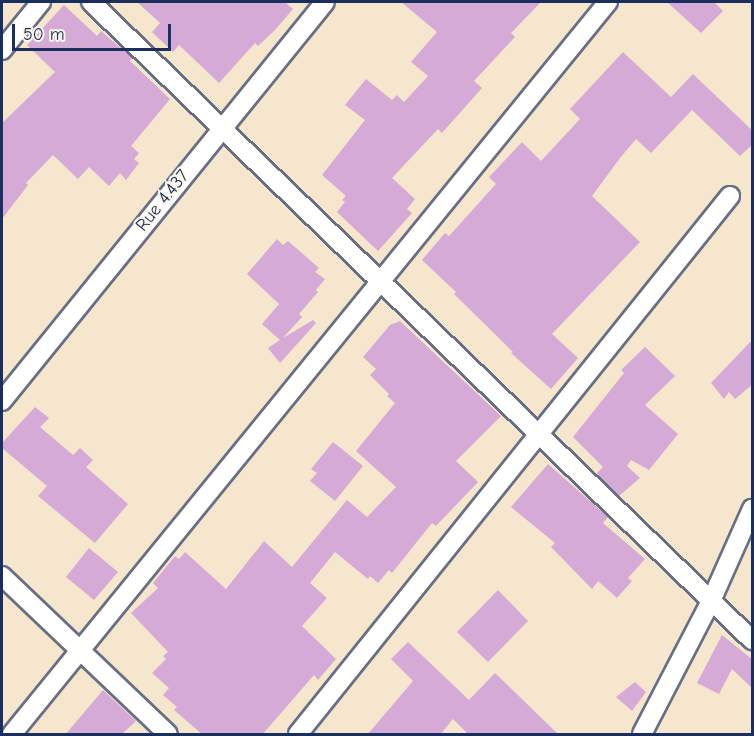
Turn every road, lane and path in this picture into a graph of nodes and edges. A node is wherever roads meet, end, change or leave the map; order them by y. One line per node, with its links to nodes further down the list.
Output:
1 (41, 2): 5 (street)
2 (91, 2): 6 (street)
3 (325, 2): 6 (street, Rue 4.437)
4 (608, 2): 8 (street)
5 (2, 50)
6 (223, 127): 8 (street); 9 (street, Rue 4.437)
7 (730, 196): 10 (street)
8 (380, 282): 10 (street); 15 (street)
9 (2, 401)
10 (539, 434): 13 (street); 18 (street)
11 (753, 509): 13 (street)
12 (2, 576): 15 (street)
13 (711, 601): 14 (street); 19 (street)
14 (753, 640)
15 (79, 651): 16 (street); 17 (street)
16 (12, 735)
17 (168, 735)
18 (298, 735)
19 (642, 735)

